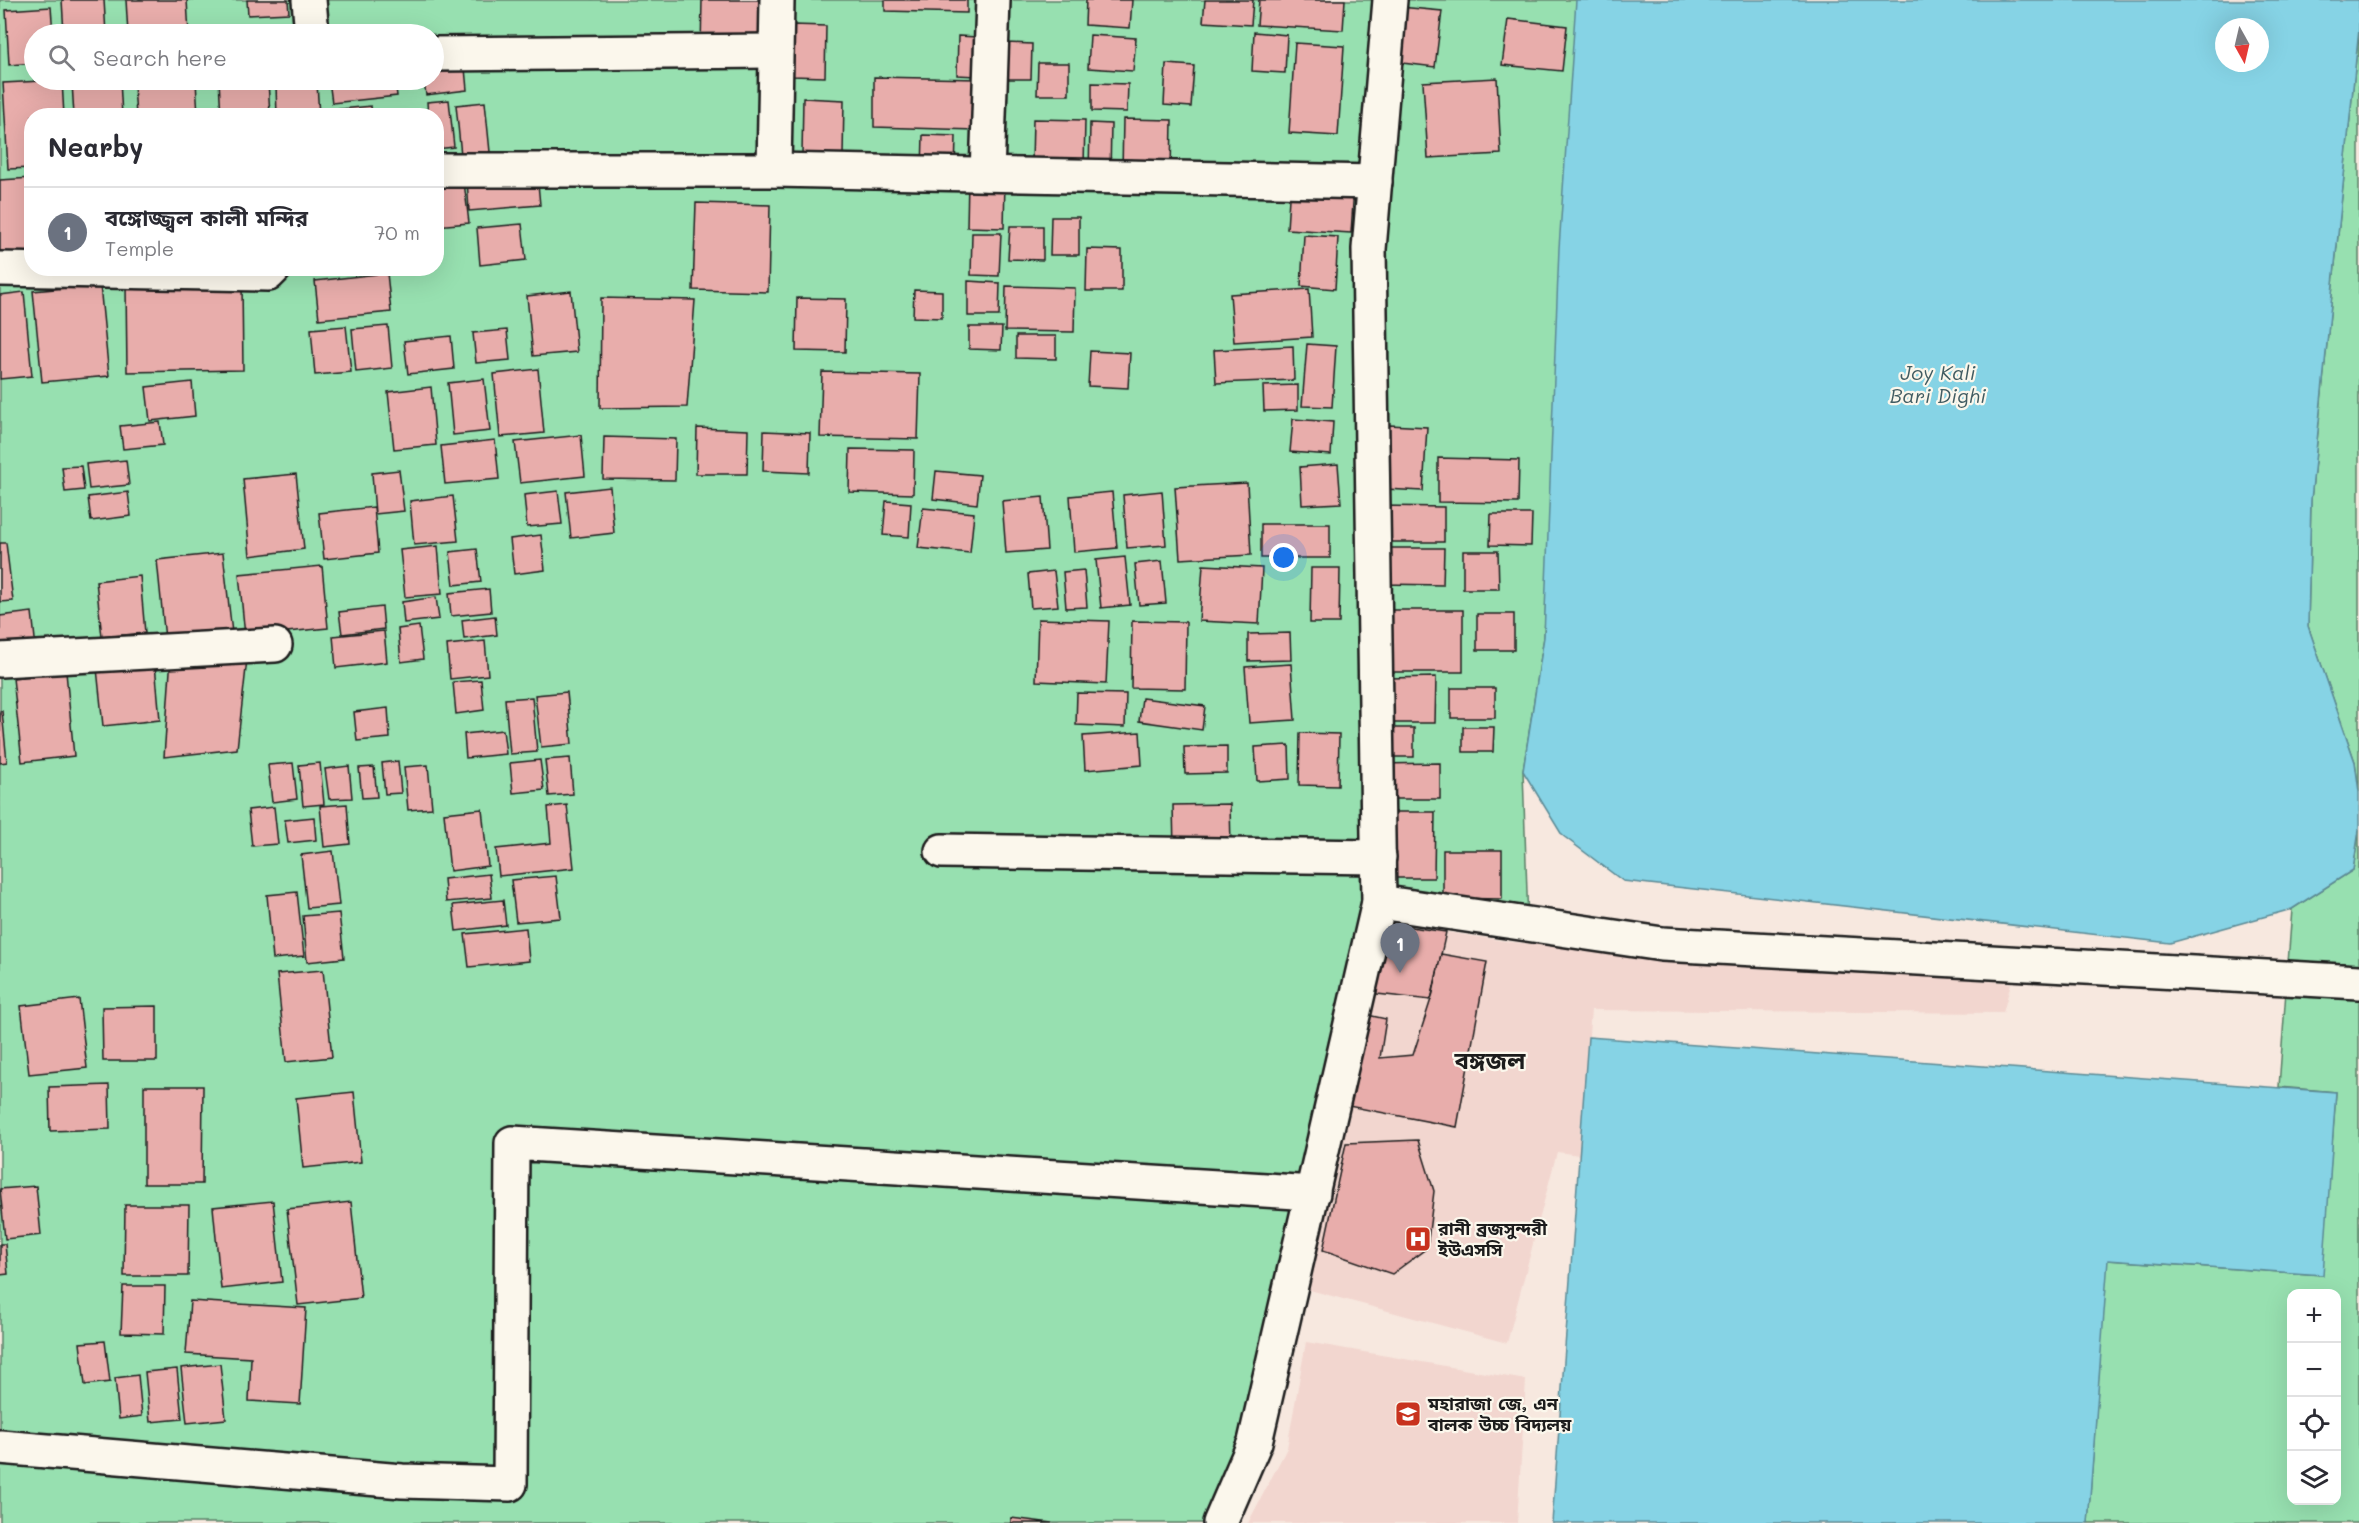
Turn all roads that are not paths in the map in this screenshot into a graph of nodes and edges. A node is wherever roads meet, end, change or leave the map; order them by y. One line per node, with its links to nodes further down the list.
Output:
1 (309, 0): 5 (street)
2 (777, 0): 6 (street)
3 (993, 0): 10 (street)
4 (1390, 0): 11 (street)
5 (311, 24)
6 (776, 51): 7 (street); 9 (street)
7 (444, 54)
8 (444, 170): 9 (street)
9 (774, 170): 10 (street)
10 (987, 174): 11 (street)
11 (1375, 182): 17 (street)
12 (0, 268): 13 (street)
13 (24, 269)
14 (275, 645): 15 (street)
15 (0, 660)
16 (942, 851): 17 (street)
17 (1379, 857): 18 (street)
18 (1379, 902): 19 (street); 20 (street)
19 (2359, 982)
20 (1313, 1193): 21 (street); 22 (street)
21 (0, 1447)
22 (1220, 1523)

